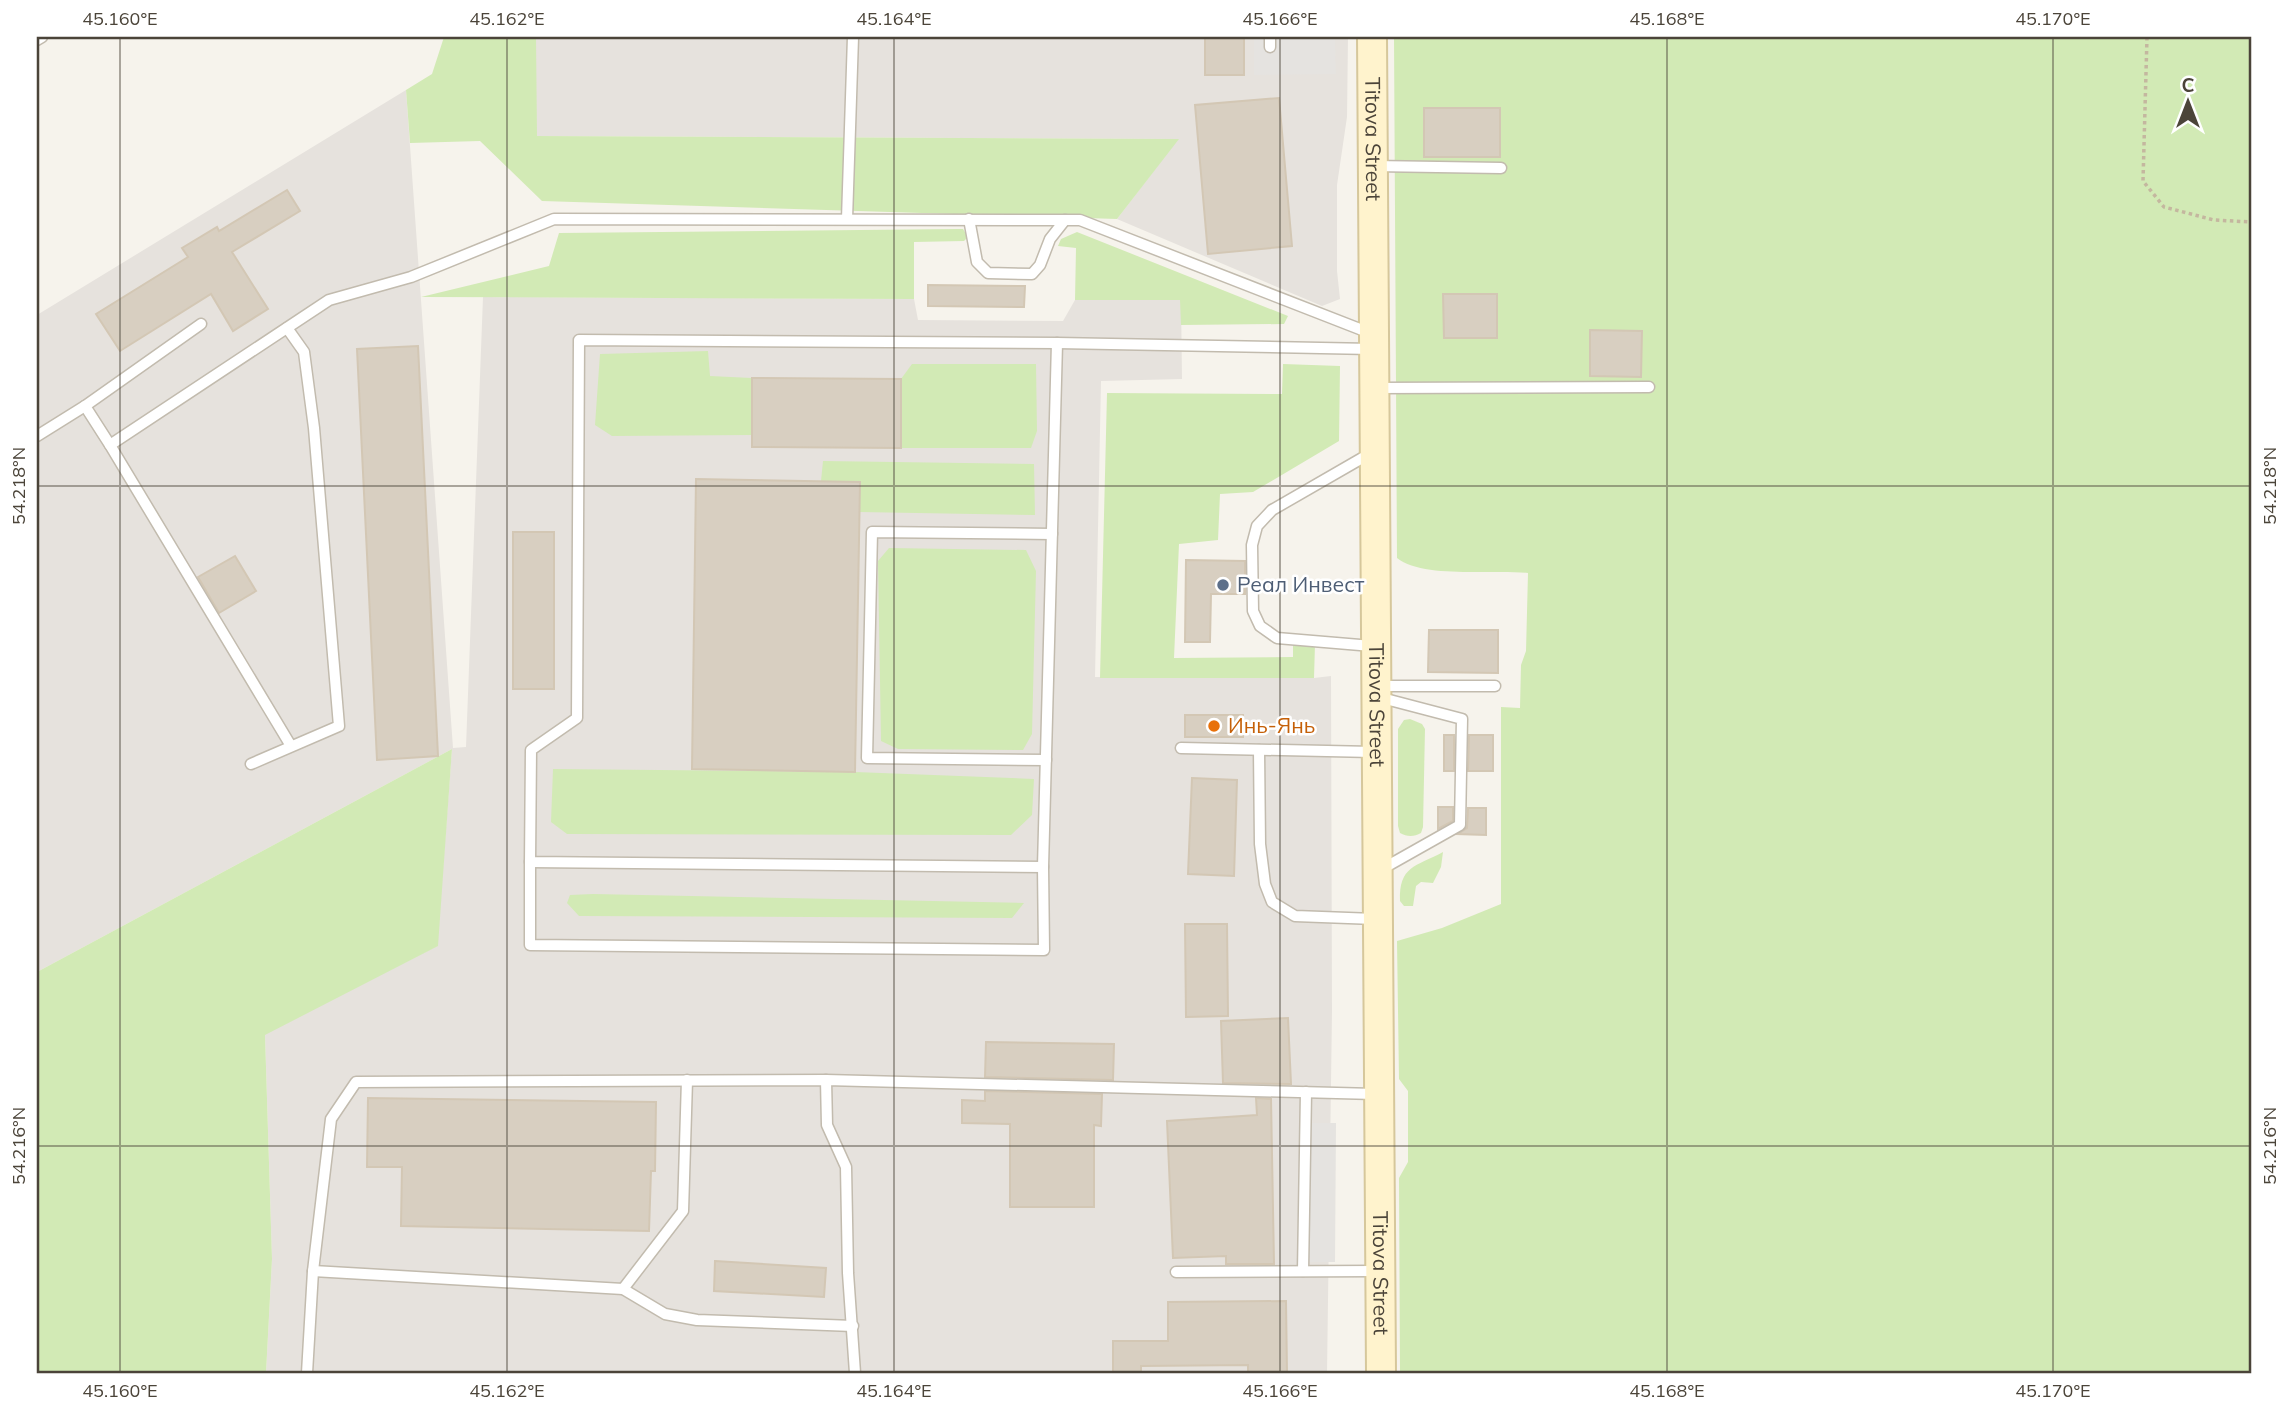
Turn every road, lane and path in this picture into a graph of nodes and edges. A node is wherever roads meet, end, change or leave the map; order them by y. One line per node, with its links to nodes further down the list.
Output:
1 (41, 37): 5 (lane)
2 (853, 37): 8 (lane)
3 (1372, 37): 6 (main road, Titova Street)
4 (2147, 37): 11 (path)
5 (37, 40)
6 (1373, 166): 7 (lane); 14 (main road, Titova Street)
7 (1501, 168)
8 (847, 219): 9 (lane); 13 (lane)
9 (969, 219): 10 (lane); 10 (lane)
10 (1065, 220): 14 (lane)
11 (2252, 222)
12 (201, 324): 18 (lane)
13 (287, 328): 20 (lane); 26 (lane)
14 (1374, 342): 15 (lane); 17 (main road, Titova Street)
15 (1056, 343): 22 (lane); 32 (lane)
16 (1649, 387): 17 (lane)
17 (1375, 388): 21 (main road, Titova Street)
18 (85, 406): 19 (lane); 20 (lane)
19 (37, 436)
20 (110, 445): 26 (lane)
21 (1375, 451): 23 (main road, Titova Street); 23 (lane)
22 (1052, 534): 30 (lane); 30 (lane)
23 (1376, 646): 25 (main road, Titova Street)
24 (1495, 686): 25 (lane)
25 (1377, 691): 29 (main road, Titova Street); 34 (lane)
26 (291, 746): 31 (lane)
27 (1181, 748): 28 (lane)
28 (1259, 750): 29 (lane); 35 (lane)
29 (1377, 752): 34 (main road, Titova Street)
30 (1046, 760): 33 (lane)
31 (251, 764)
32 (530, 862): 33 (lane); 33 (lane)
33 (1043, 867)
34 (1378, 871): 35 (main road, Titova Street)
35 (1379, 919): 39 (main road, Titova Street)
36 (687, 1080): 37 (lane); 40 (lane); 44 (lane)
37 (826, 1080): 38 (lane); 45 (lane)
38 (1306, 1092): 39 (lane); 41 (lane)
39 (1379, 1094): 42 (main road, Titova Street)
40 (313, 1271): 44 (lane); 46 (lane)
41 (1303, 1271): 42 (lane); 43 (lane)
42 (1380, 1271): 48 (main road, Titova Street)
43 (1176, 1272)
44 (622, 1289): 45 (lane)
45 (853, 1326): 47 (lane)
46 (307, 1373)
47 (855, 1373)
48 (1381, 1373)

